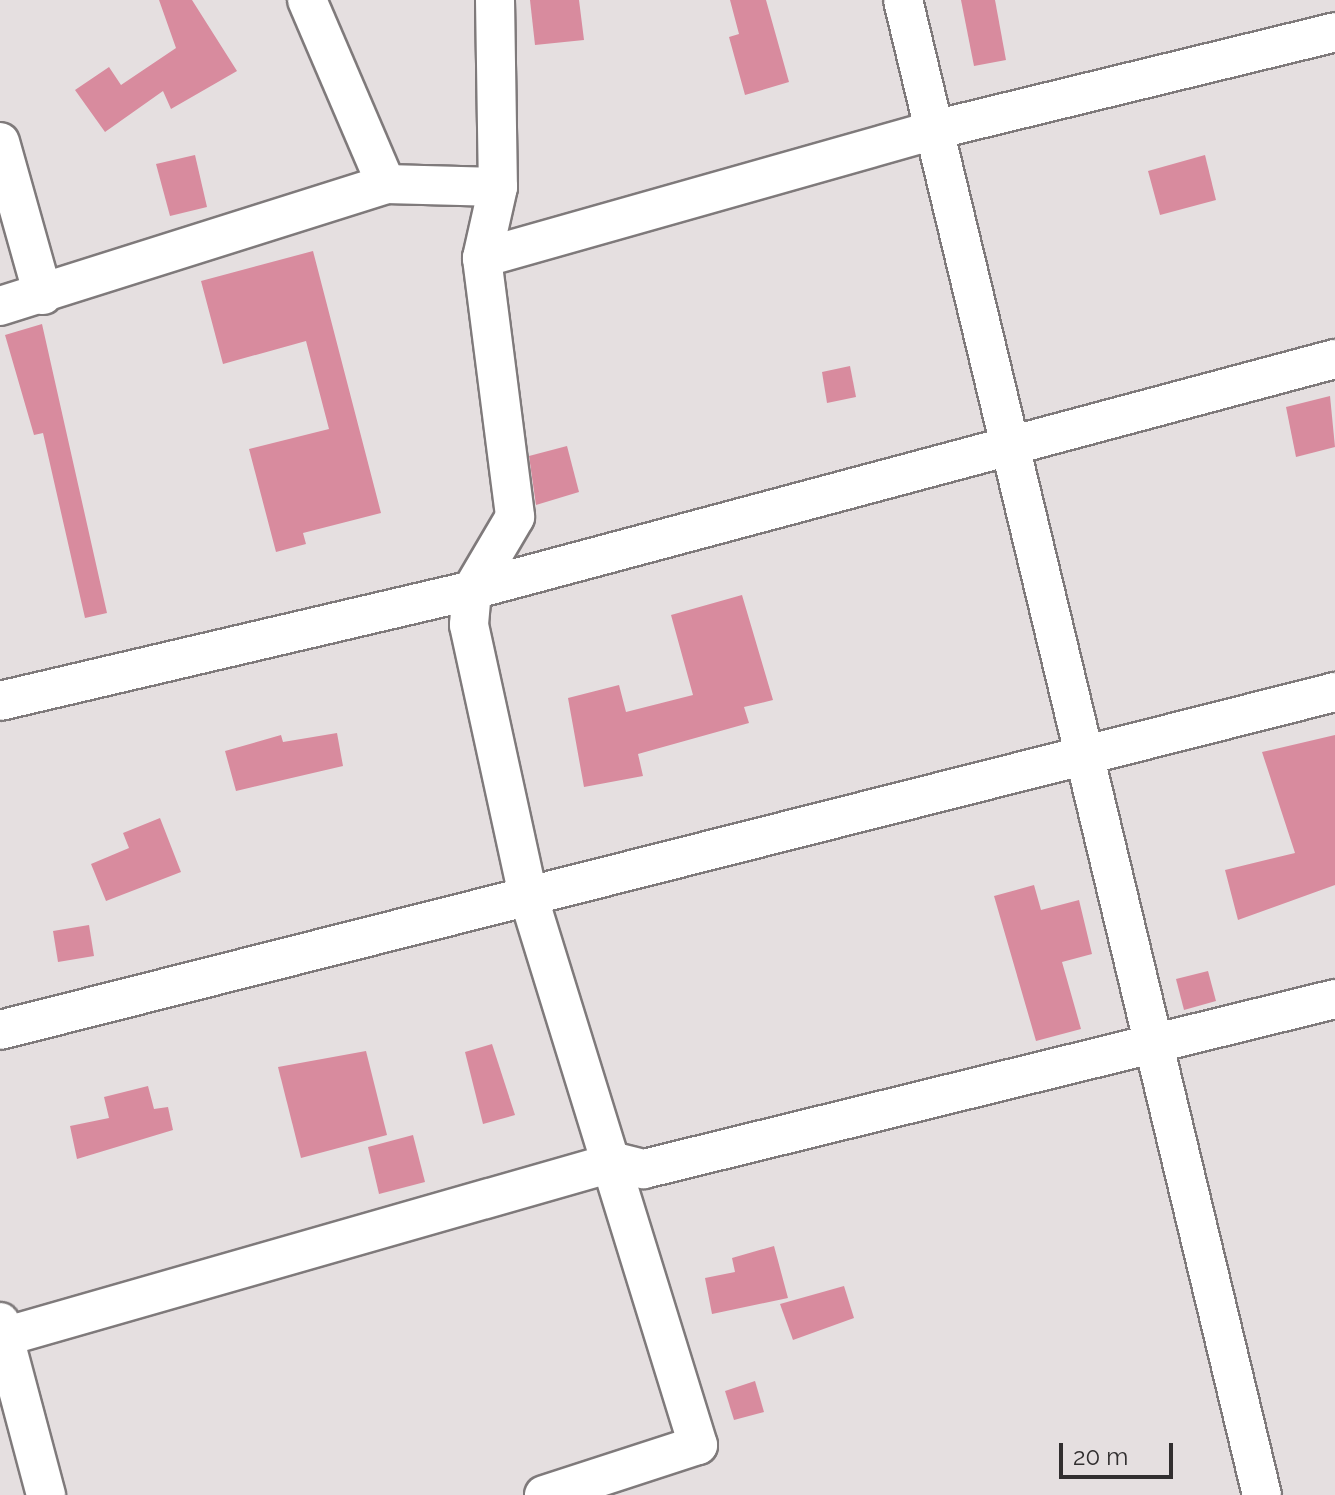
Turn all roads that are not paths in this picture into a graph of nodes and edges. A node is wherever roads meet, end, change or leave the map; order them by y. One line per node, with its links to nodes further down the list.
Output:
1 (307, 0): 7 (street)
2 (495, 0): 8 (street)
3 (903, 0): 5 (street)
4 (1335, 32): 5 (street)
5 (934, 130): 9 (street); 13 (street)
6 (0, 142): 10 (street)
7 (386, 184): 8 (street); 10 (street)
8 (498, 187): 9 (street)
9 (482, 258): 14 (street)
10 (43, 295): 11 (street)
11 (0, 306)
12 (1335, 359): 13 (street)
13 (1009, 442): 14 (street); 17 (street)
14 (472, 590): 16 (street); 18 (street)
15 (1335, 692): 17 (street)
16 (0, 701)
17 (1084, 755): 18 (street); 21 (street)
18 (527, 892): 20 (street); 22 (street)
19 (1335, 999): 21 (street)
20 (0, 1030)
21 (1153, 1044): 22 (street); 26 (street)
22 (615, 1162): 23 (street); 25 (street)
23 (1, 1332): 24 (street)
24 (46, 1495)
25 (544, 1495)
26 (1262, 1495)

